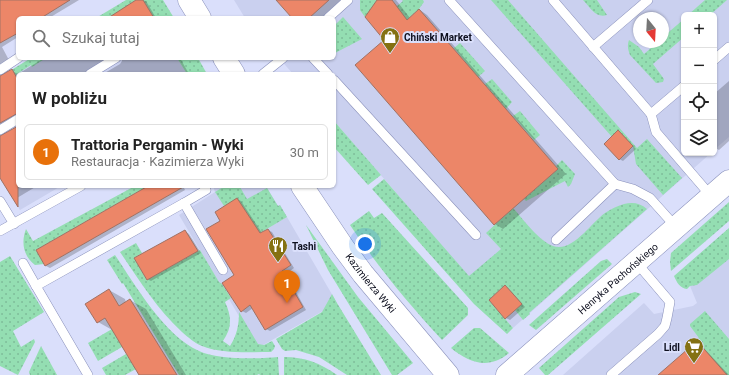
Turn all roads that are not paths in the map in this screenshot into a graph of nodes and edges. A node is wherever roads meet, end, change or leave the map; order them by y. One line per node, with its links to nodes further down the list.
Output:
1 (189, 0): 6 (street)
2 (348, 0): 7 (lane)
3 (449, 0): 27 (lane)
4 (553, 0): 8 (lane)
5 (648, 0): 8 (lane)
6 (199, 16)
7 (330, 16)
8 (593, 47): 23 (lane)
9 (729, 47): 10 (lane)
10 (717, 57)
11 (16, 59): 16 (lane)
12 (113, 60): 17 (lane)
13 (225, 60): 18 (street)
14 (280, 60): 19 (lane)
15 (316, 60): 20 (lane)
16 (0, 70)
17 (93, 72)
18 (233, 72)
19 (265, 72)
20 (326, 72)
21 (336, 82): 37 (lane)
22 (681, 89): 23 (lane)
23 (651, 114): 31 (lane)
24 (16, 120): 25 (lane)
25 (0, 130)
26 (729, 181): 31 (street, Henryka Pachońskiego)
27 (615, 184): 35 (lane); 38 (lane)
28 (77, 188): 34 (lane)
29 (205, 188): 33 (lane)
30 (303, 188): 44 (street, Kazimierza Wyki)
31 (711, 196): 35 (street, Henryka Pachońskiego)
32 (0, 201): 34 (lane)
33 (184, 203): 41 (lane); 42 (lane)
34 (14, 224): 36 (lane)
35 (676, 227): 39 (street, Henryka Pachońskiego)
36 (0, 231)
37 (476, 235)
38 (556, 240)
39 (636, 262): 45 (street, Henryka Pachońskiego); 46 (lane)
40 (23, 263): 42 (lane)
41 (223, 270)
42 (36, 286): 43 (lane)
43 (88, 375)
44 (448, 375)
45 (507, 375)
46 (611, 375)

